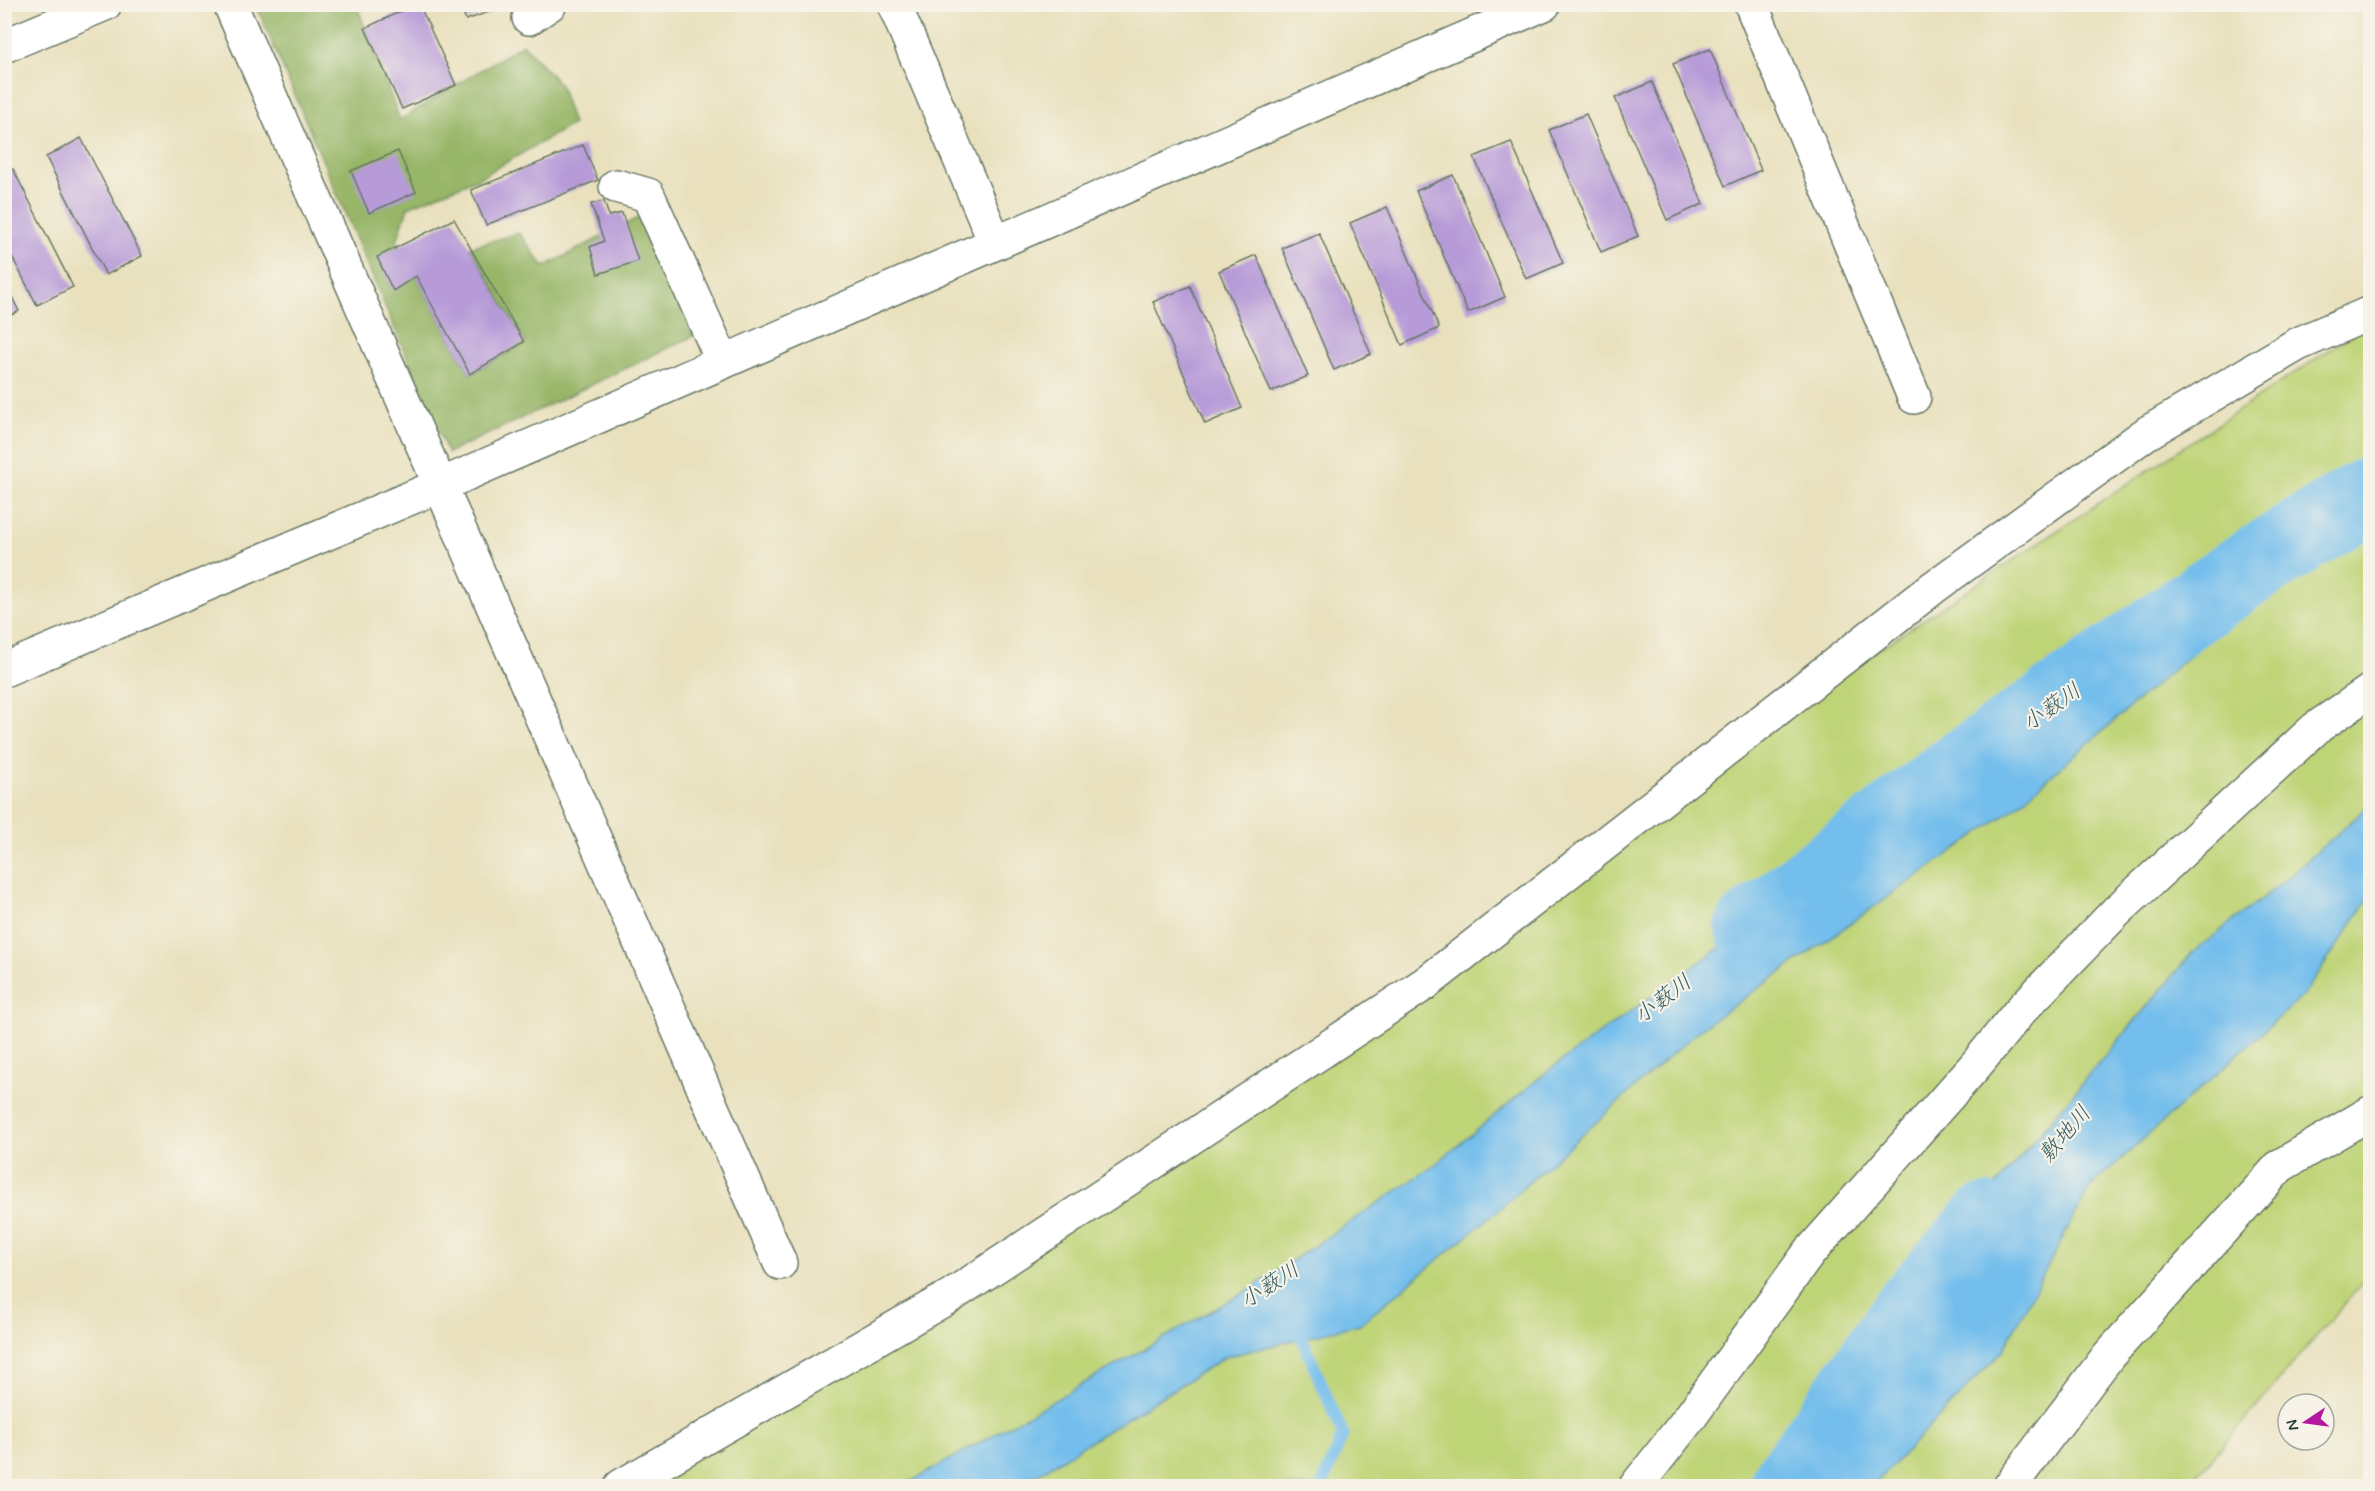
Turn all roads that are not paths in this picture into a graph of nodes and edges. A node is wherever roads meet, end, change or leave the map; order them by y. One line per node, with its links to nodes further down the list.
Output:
1 (105, 4): 6 (street)
2 (230, 4): 12 (street)
3 (894, 4): 8 (street)
4 (1544, 4): 8 (street)
5 (1751, 4): 11 (street)
6 (4, 46)
7 (616, 186): 10 (street)
8 (996, 242): 10 (street)
9 (2370, 313): 17 (street)
10 (723, 362): 12 (street)
11 (1914, 397)
12 (441, 485): 13 (street); 16 (street)
13 (4, 670)
14 (2370, 691): 18 (street)
15 (2370, 1113): 19 (street)
16 (780, 1263)
17 (621, 1486)
18 (1636, 1486)
19 (2010, 1486)

